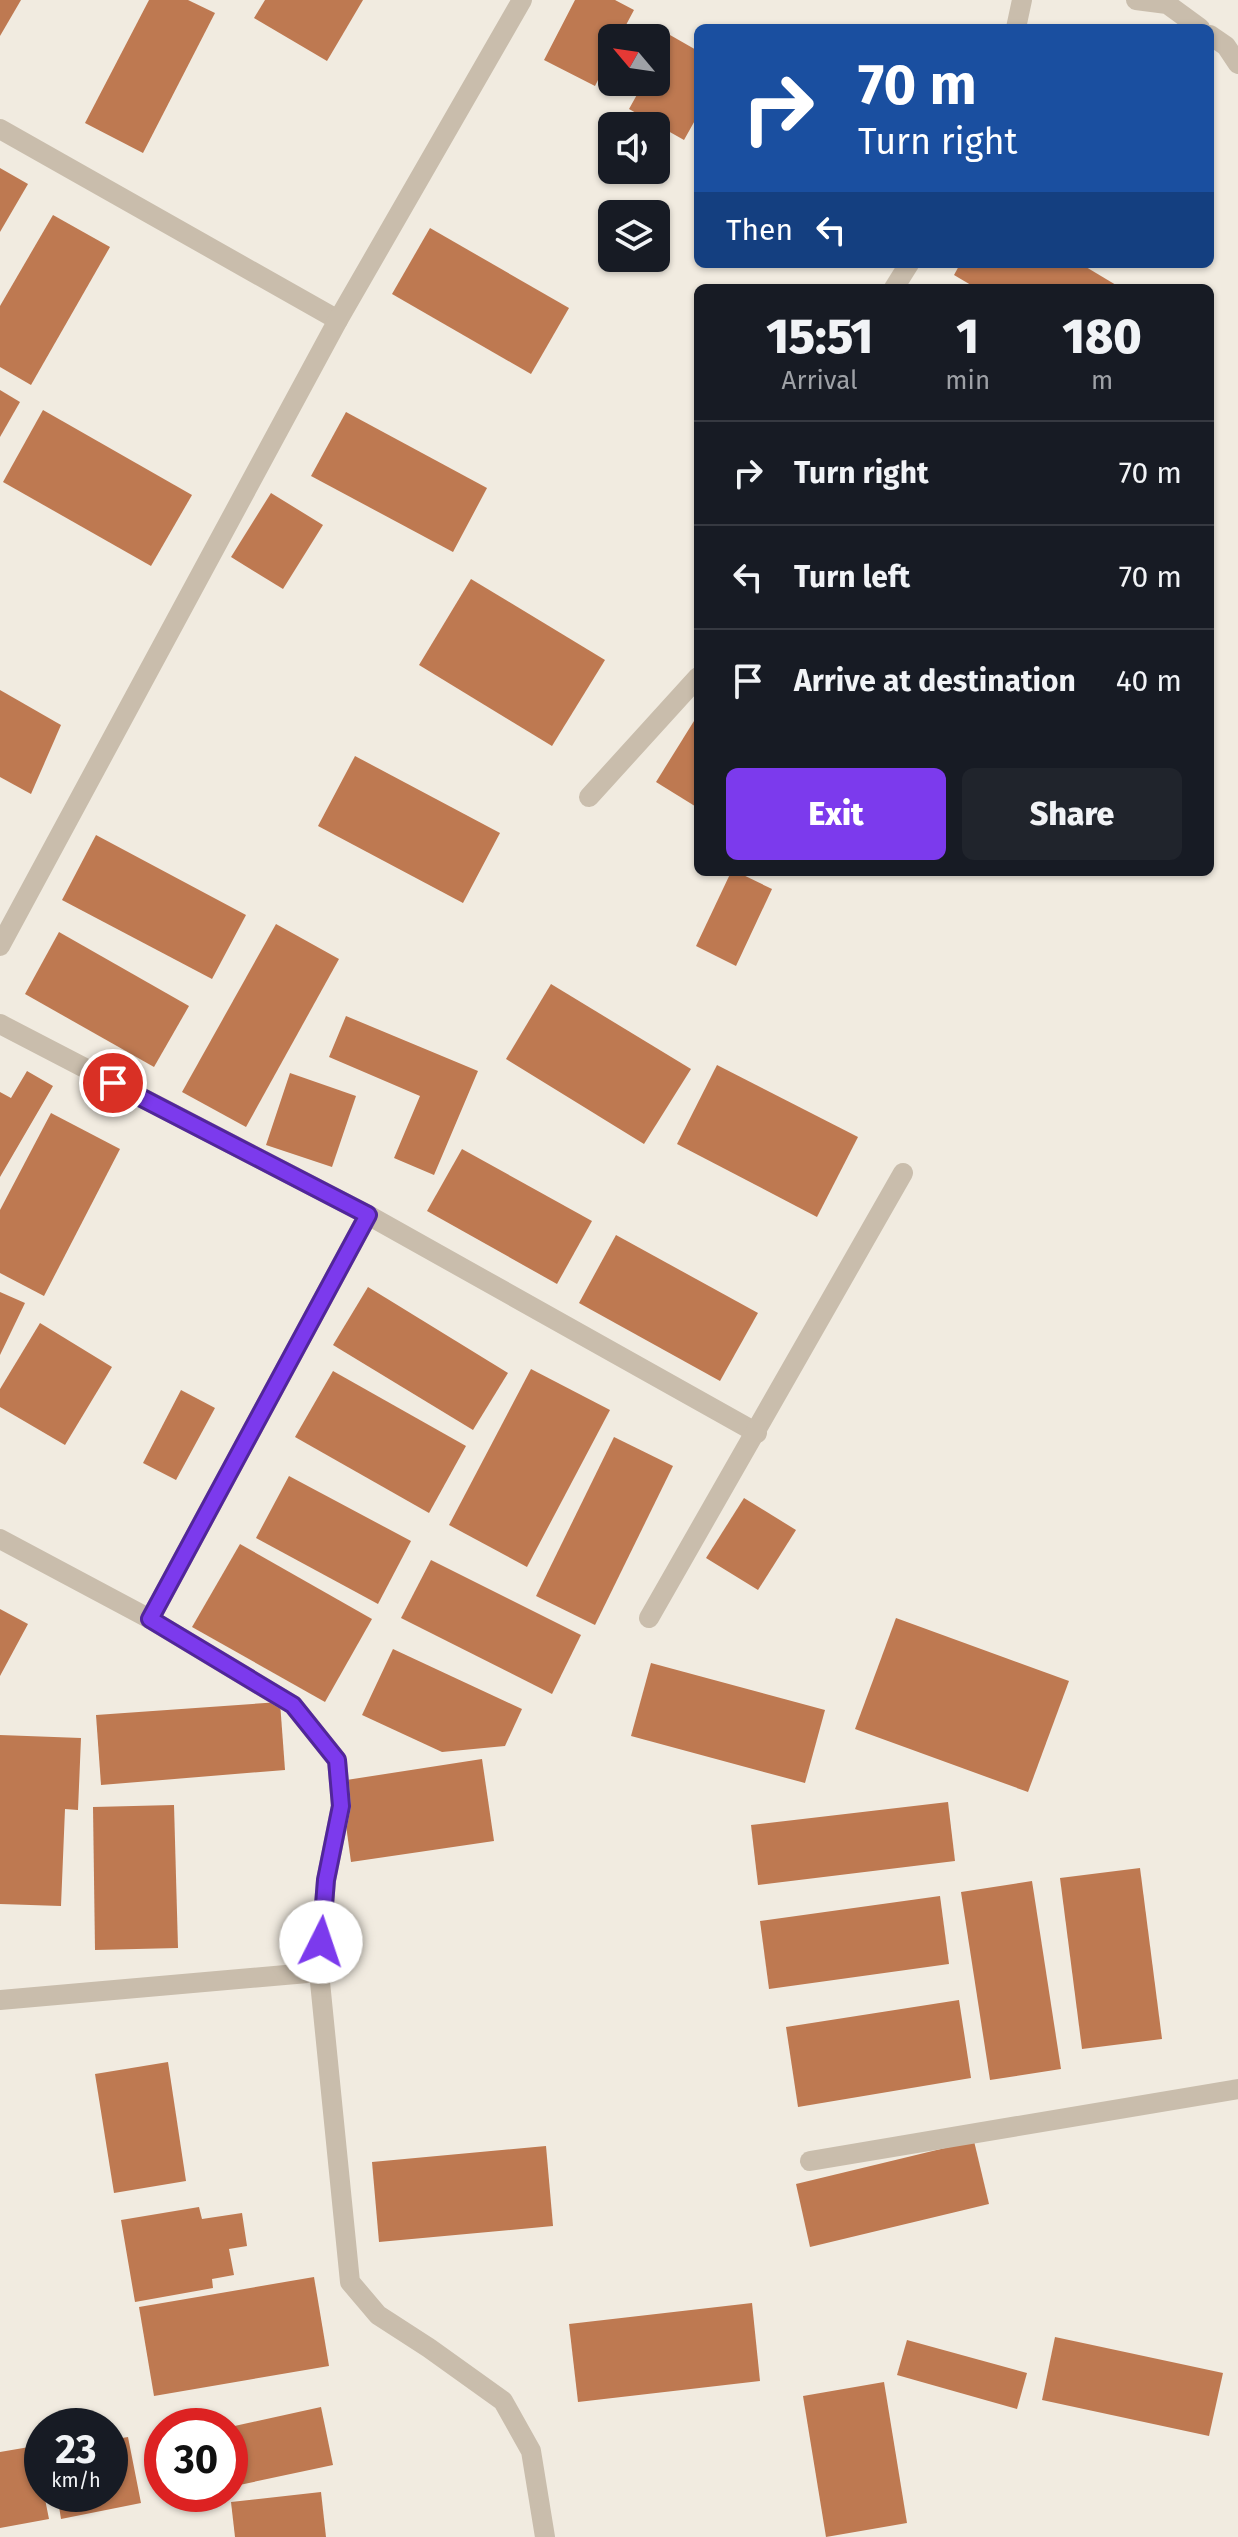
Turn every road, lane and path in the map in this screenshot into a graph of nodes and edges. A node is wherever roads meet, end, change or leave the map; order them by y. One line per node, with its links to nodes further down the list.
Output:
1 (522, 0): 9 (street)
2 (1022, 0): 4 (street)
3 (1136, 0): 5 (street)
4 (1017, 24)
5 (1194, 24)
6 (1214, 38): 7 (street)
7 (1238, 64)
8 (0, 129): 9 (street)
9 (338, 320): 12 (street)
10 (694, 681): 11 (street)
11 (589, 797)
12 (0, 946)
13 (0, 1024): 15 (street)
14 (903, 1173): 16 (street)
15 (368, 1215): 16 (street); 19 (street)
16 (757, 1433): 18 (street)
17 (0, 1539): 19 (street)
18 (649, 1618)
19 (150, 1619): 20 (street)
20 (319, 1972): 21 (street); 24 (street)
21 (0, 2000)
22 (1238, 2089): 23 (street)
23 (810, 2161)
24 (545, 2537)

